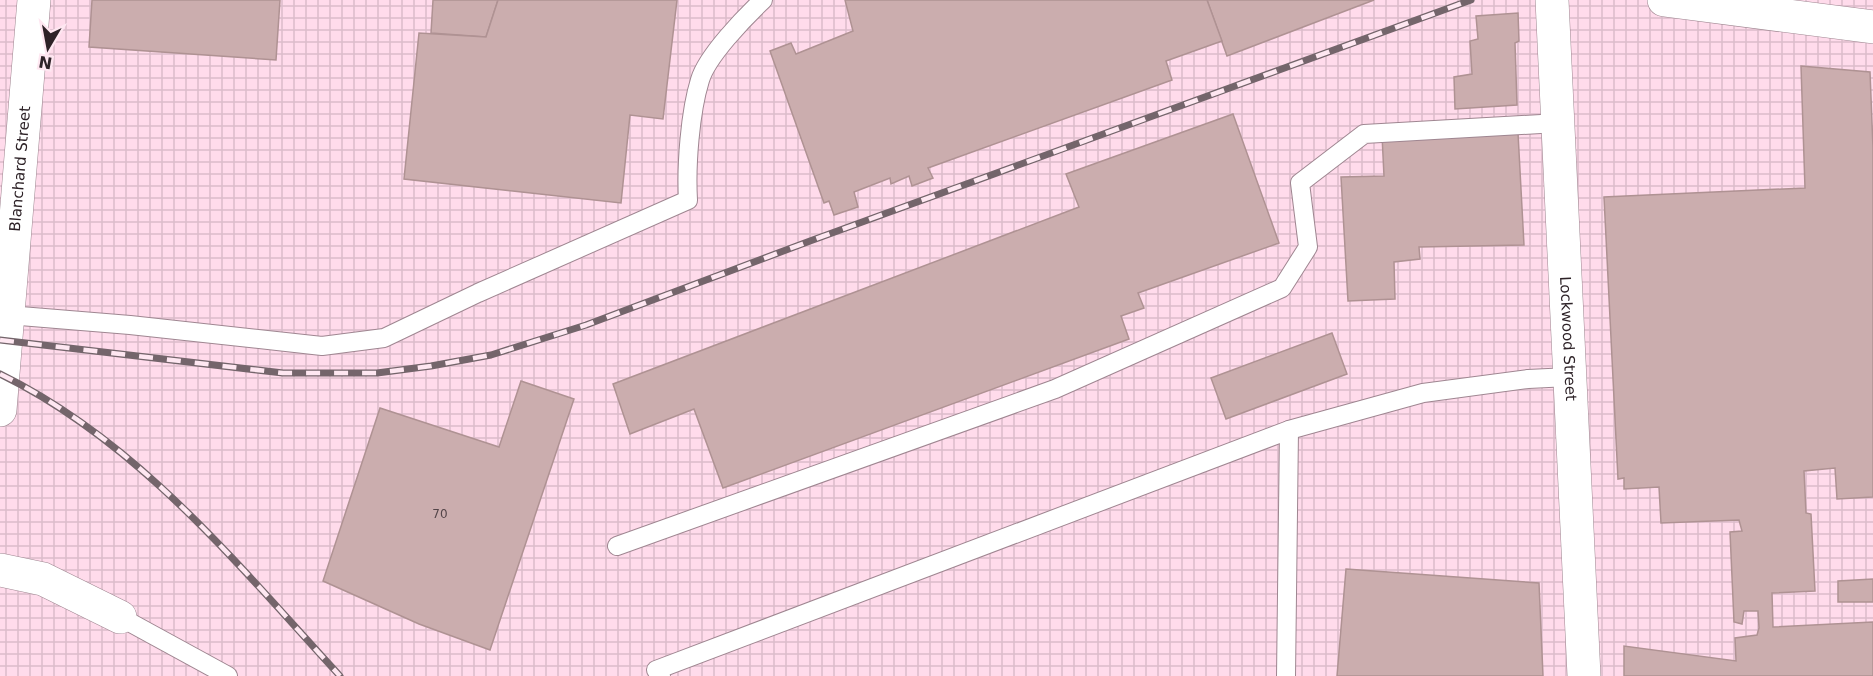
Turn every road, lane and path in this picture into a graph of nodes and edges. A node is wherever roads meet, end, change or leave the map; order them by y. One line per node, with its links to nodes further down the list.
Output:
1 (34, 0): 7 (street, Blanchard Street)
2 (763, 0): 7 (lane)
3 (1552, 0): 6 (street, Lockwood Street)
4 (1664, 0): 5 (street)
5 (1873, 27)
6 (1558, 123): 8 (street, Lockwood Street); 11 (lane)
7 (8, 315): 9 (street, Blanchard Street)
8 (1569, 377): 10 (lane); 17 (street, Lockwood Street)
9 (0, 410)
10 (1289, 430): 15 (lane); 16 (lane)
11 (617, 546)
12 (0, 570): 13 (street)
13 (120, 617): 14 (lane)
14 (228, 676)
15 (661, 676)
16 (1286, 676)
17 (1584, 676)

